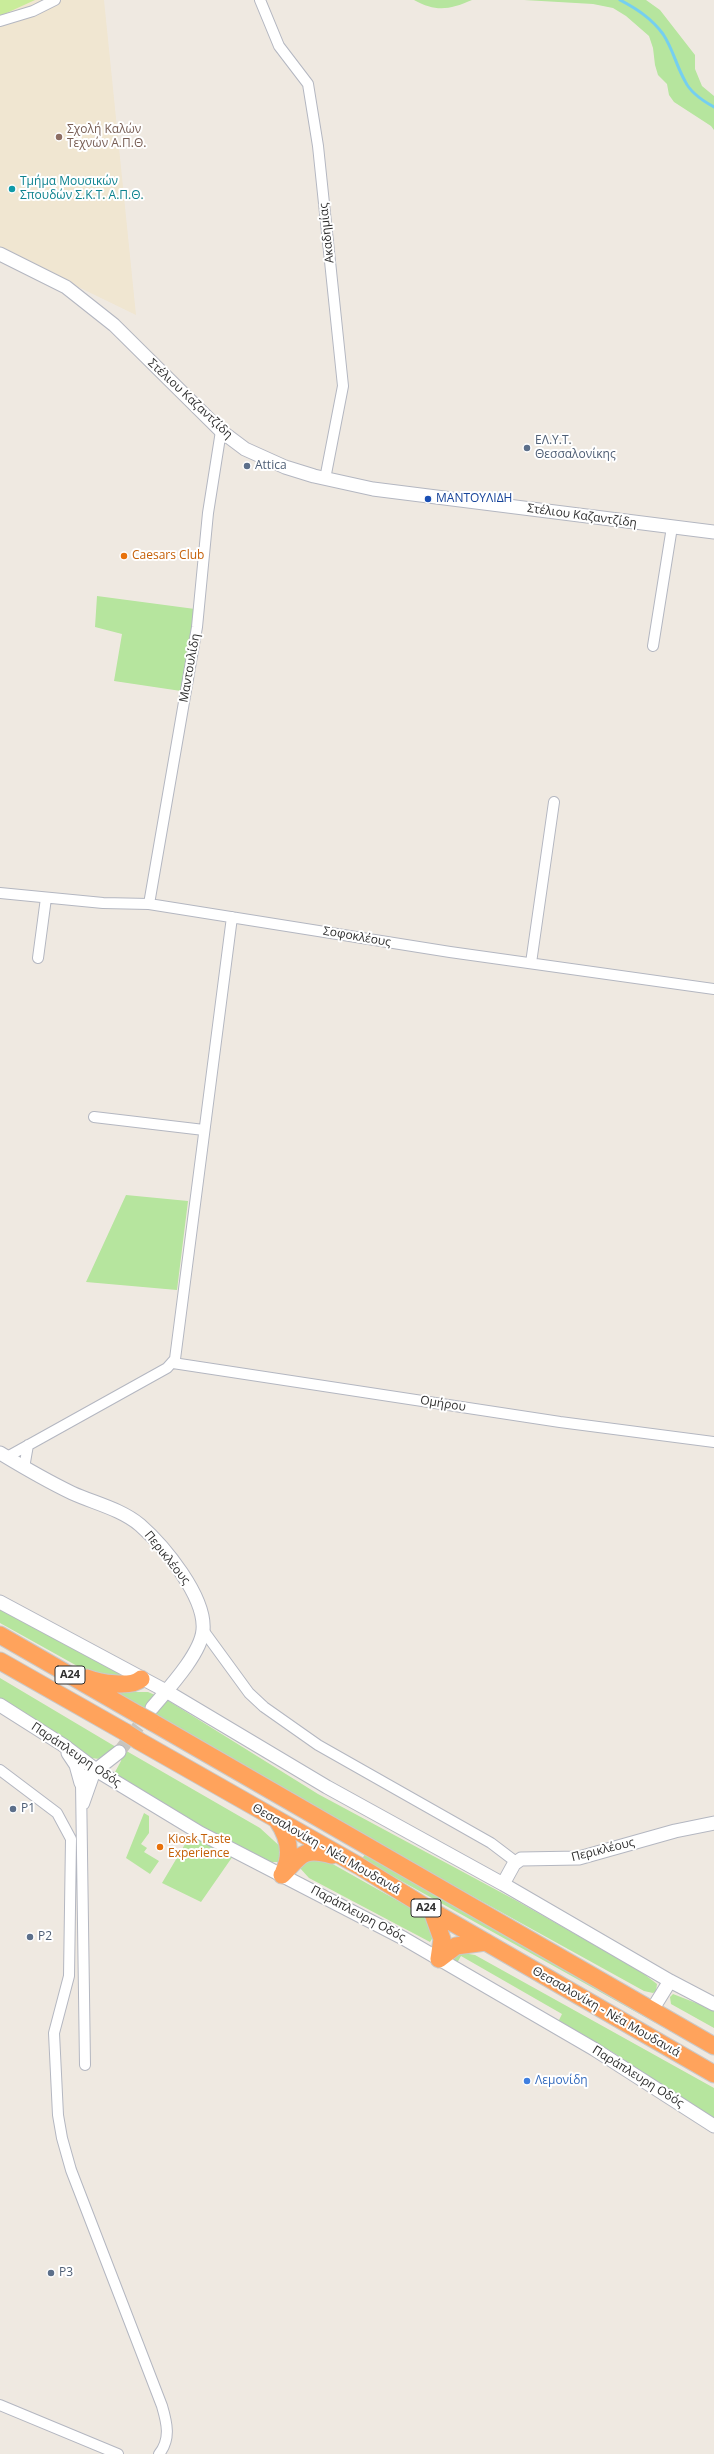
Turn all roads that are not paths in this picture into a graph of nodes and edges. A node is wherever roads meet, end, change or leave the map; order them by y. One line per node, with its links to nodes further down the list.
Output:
1 (54, 0): 3 (street)
2 (260, 0): 6 (street, Ακαδημίας)
3 (0, 21)
4 (0, 254): 5 (street, Στέλιου Καζαντζίδη)
5 (221, 431): 6 (street, Στέλιου Καζαντζίδη); 13 (street, Μαντουλίδη)
6 (325, 479): 7 (street, Στέλιου Καζαντζίδη)
7 (672, 527): 8 (street, Στέλιου Καζαντζίδη); 9 (street)
8 (714, 532)
9 (653, 646)
10 (554, 802): 16 (street)
11 (0, 893): 12 (street, Σοφοκλέους)
12 (46, 898): 13 (street, Σοφοκλέους); 15 (street)
13 (149, 904): 14 (street, Σοφοκλέους)
14 (232, 917): 16 (street, Σοφοκλέους); 19 (street)
15 (38, 958)
16 (531, 963): 17 (street, Σοφοκλέους)
17 (714, 989)
18 (94, 1116): 19 (street)
19 (204, 1130): 20 (street)
20 (173, 1363): 21 (street, Ομήρου); 22 (street)
21 (714, 1442)
22 (28, 1445): 23 (street); 24 (street)
23 (4, 1455): 24 (street, Περικλέους)
24 (24, 1468): 26 (street, Περικλέους)
25 (0, 1602): 30 (street)
26 (204, 1630): 31 (street); 42 (street)
27 (0, 1635): 28 (highway, Θεσσαλονίκη - Νέα Μουδανιά / Α24)
28 (32, 1652): 30 (highway); 33 (highway, Θεσσαλονίκη - Νέα Μουδανιά / Α24)
29 (0, 1661): 40 (highway, Θεσσαλονίκη - Νέα Μουδανιά / Α24)
30 (141, 1679): 31 (street)
31 (166, 1691): 33 (street); 45 (street)
32 (0, 1706): 34 (street, Παράπλευρη Οδός)
33 (148, 1715): 51 (highway, Θεσσαλονίκη - Νέα Μουδανιά / Α24)
34 (63, 1745): 37 (street, Παράπλευρη Οδός); 38 (street)
35 (119, 1752): 37 (street)
36 (0, 1770): 58 (street)
37 (96, 1770): 38 (street); 39 (street); 44 (street, Παράπλευρη Οδός)
38 (81, 1783): 39 (street)
39 (83, 1809): 53 (street)
40 (277, 1820): 43 (highway, Θεσσαλονίκη - Νέα Μουδανιά / Α24); 44 (highway)
41 (714, 1823): 42 (street, Περικλέους)
42 (516, 1862): 45 (street)
43 (359, 1866): 44 (highway); 46 (highway, Θεσσαλονίκη - Νέα Μουδανιά / Α24)
44 (282, 1875): 48 (street, Παράπλευρη Οδός)
45 (503, 1884): 49 (street)
46 (432, 1911): 47 (highway, Θεσσαλονίκη - Νέα Μουδανιά / Α24); 48 (highway)
47 (486, 1942): 48 (highway); 54 (highway, Θεσσαλονίκη - Νέα Μουδανιά / Α24)
48 (439, 1959): 55 (street, Παράπλευρη Οδός)
49 (670, 1981): 50 (street); 51 (street)
50 (714, 2004)
51 (652, 2010): 52 (highway, Θεσσαλονίκη - Νέα Μουδανιά / Α24)
52 (714, 2046)
53 (85, 2065)
54 (714, 2074)
55 (714, 2126)
56 (0, 2405): 57 (street)
57 (118, 2454)
58 (159, 2454)

